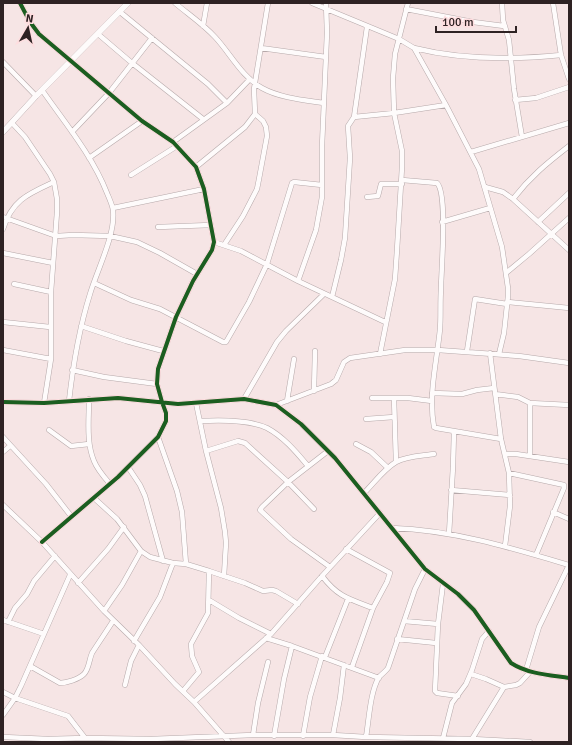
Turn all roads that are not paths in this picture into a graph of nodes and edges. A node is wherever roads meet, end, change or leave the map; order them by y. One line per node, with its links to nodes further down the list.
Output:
1 (20, 3): 25 (street)
2 (128, 3): 13 (street)
3 (175, 3): 14 (street)
4 (207, 3): 14 (street)
5 (268, 3): 20 (street)
6 (312, 3): 11 (street)
7 (326, 3): 11 (street)
8 (408, 3): 12 (street)
9 (502, 3): 16 (street)
10 (553, 3): 22 (street)
11 (326, 9): 15 (street); 23 (street)
12 (406, 9): 16 (street); 19 (street)
13 (120, 12): 17 (street); 18 (street)
14 (203, 26): 28 (street)
15 (367, 26): 19 (street); 41 (street)
16 (504, 26): 24 (street)
17 (98, 34): 25 (street); 27 (street)
18 (152, 38): 27 (street); 36 (street)
19 (399, 39): 21 (street); 39 (street)
20 (261, 48): 23 (street); 30 (street)
21 (414, 48): 24 (street); 38 (street)
22 (560, 55): 24 (street); 29 (street)
23 (326, 57): 37 (street)
24 (511, 58): 35 (street)
25 (71, 60): 32 (street); 33 (street)
26 (3, 62): 34 (street)
27 (132, 63): 33 (street); 42 (street)
28 (250, 79): 30 (street); 36 (street)
29 (569, 79)
30 (255, 83): 37 (street); 40 (street)
31 (569, 87): 35 (street)
32 (42, 90): 34 (street); 47 (street)
33 (109, 94): 43 (street); 47 (street)
34 (36, 96): 44 (street)
35 (515, 100): 48 (street)
36 (227, 103): 42 (street)
37 (324, 103): 58 (street)
38 (446, 104): 39 (street); 52 (street)
39 (394, 113): 41 (street); 57 (street)
40 (255, 114): 54 (street); 77 (street)
41 (354, 117): 89 (street)
42 (203, 119): 49 (street)
43 (142, 122): 49 (street); 53 (street)
44 (12, 123): 46 (street); 56 (street)
45 (569, 123): 48 (street)
46 (4, 130)
47 (72, 132): 53 (street)
48 (522, 137): 52 (street)
49 (173, 142): 50 (street)
50 (177, 146): 54 (street); 55 (street)
51 (569, 146): 63 (street)
52 (471, 152): 59 (street)
53 (89, 158): 64 (street)
54 (196, 168): 60 (street)
55 (131, 175)
56 (54, 182): 66 (street); 74 (street)
57 (402, 182): 62 (street); 68 (street); 94 (street)
58 (322, 185): 81 (street); 84 (street)
59 (485, 187): 63 (street); 65 (street)
60 (204, 189): 64 (street); 70 (street)
61 (569, 193): 69 (street)
62 (368, 197)
63 (512, 199): 69 (street)
64 (113, 208): 75 (street)
65 (490, 208): 68 (street); 82 (street)
66 (5, 217): 72 (street); 74 (street)
67 (569, 218): 73 (street)
68 (442, 222): 98 (street)
69 (538, 222): 73 (street)
70 (211, 225): 71 (street); 76 (street)
71 (158, 227)
72 (3, 229)
73 (552, 233): 78 (street); 82 (street)
74 (56, 236): 75 (street); 80 (street)
75 (110, 236): 83 (street); 85 (street)
76 (214, 242): 77 (street); 83 (street)
77 (224, 245): 81 (street)
78 (569, 250)
79 (3, 254): 80 (street)
80 (53, 263): 87 (street)
81 (267, 264): 84 (street); 92 (street)
82 (506, 273): 90 (street)
83 (197, 274): 92 (street)
84 (298, 281): 88 (street)
85 (94, 283): 92 (street); 95 (street)
86 (14, 284): 87 (street)
87 (51, 292): 96 (street)
88 (324, 294): 89 (street); 117 (street)
89 (332, 297): 94 (street)
90 (507, 303): 91 (street); 101 (street); 104 (street)
91 (569, 308)
92 (176, 316): 99 (street)
93 (3, 322): 96 (street)
94 (386, 322): 103 (street)
95 (81, 326): 99 (street); 108 (street)
96 (50, 327): 105 (street)
97 (3, 350): 105 (street)
98 (438, 350): 101 (street); 103 (street); 112 (street)
99 (163, 351): 109 (street)
100 (315, 351): 111 (street)
101 (467, 351): 102 (street)
102 (490, 353): 104 (street); 110 (street)
103 (380, 354): 111 (street)
104 (499, 354): 107 (street)
105 (51, 359): 123 (street)
106 (294, 359): 119 (street)
107 (569, 363)
108 (72, 370): 109 (street); 118 (street)
109 (157, 384): 122 (street)
110 (494, 388): 112 (street); 113 (street)
111 (314, 391): 119 (street)
112 (432, 393): 120 (street)
113 (495, 394): 125 (street); 135 (street)
114 (372, 398): 115 (street)
115 (394, 398): 120 (street); 128 (street)
116 (89, 399): 118 (street); 122 (street); 136 (street)
117 (244, 399): 124 (street); 126 (street)
118 (69, 401): 123 (street)
119 (288, 401): 126 (street)
120 (432, 401): 132 (street)
121 (3, 402): 123 (street)
122 (162, 402): 124 (street); 134 (street)
123 (44, 403)
124 (196, 403): 130 (street)
125 (530, 403): 127 (street); 144 (street)
126 (276, 405): 140 (street)
127 (569, 405)
128 (394, 417): 129 (street); 145 (street)
129 (366, 419)
130 (200, 421): 139 (street); 147 (street)
131 (49, 430): 136 (street)
132 (454, 431): 135 (street); 153 (street)
133 (3, 437): 138 (street)
134 (158, 437): 148 (street); 174 (street)
135 (500, 439): 143 (street)
136 (89, 444): 152 (street)
137 (356, 444): 149 (street)
138 (10, 446): 141 (street); 161 (street)
139 (206, 451): 151 (street); 179 (street)
140 (328, 451): 147 (street); 154 (street)
141 (3, 452)
142 (434, 454): 145 (street)
143 (505, 454): 144 (street); 150 (street)
144 (530, 456): 146 (street)
145 (396, 462): 149 (street)
146 (569, 462)
147 (308, 466): 151 (street)
148 (128, 467): 152 (street); 172 (street)
149 (388, 468): 154 (street)
150 (509, 472): 155 (street); 159 (street)
151 (288, 482): 158 (street); 175 (street)
152 (110, 484): 156 (street)
153 (451, 490): 155 (street); 165 (street)
154 (364, 493): 160 (street)
155 (510, 495): 167 (street)
156 (94, 498): 161 (street); 163 (street)
157 (3, 506): 166 (street)
158 (314, 509)
159 (553, 512): 162 (street); 170 (street)
160 (380, 514): 164 (street); 168 (street)
161 (71, 516): 166 (street)
162 (569, 519)
163 (124, 527): 169 (street); 181 (street)
164 (392, 528): 165 (street); 176 (street)
165 (449, 534): 167 (street)
166 (42, 542): 171 (street)
167 (505, 546): 170 (street)
168 (346, 549): 175 (street); 186 (street)
169 (142, 551): 172 (street); 187 (street)
170 (536, 555): 207 (street)
171 (55, 556): 178 (street); 191 (street)
172 (163, 561): 173 (street)
173 (173, 563): 174 (street); 198 (street)
174 (186, 564): 177 (street)
175 (330, 567): 180 (street)
176 (425, 569): 182 (street); 190 (street)
177 (209, 571): 179 (street); 184 (street)
178 (70, 575): 181 (street); 194 (street)
179 (224, 576): 185 (street)
180 (322, 576): 183 (street); 185 (street)
181 (78, 583): 187 (street)
182 (443, 584): 192 (street); 193 (street)
183 (348, 599): 186 (street); 202 (street)
184 (209, 600): 195 (street); 213 (street)
185 (298, 604): 195 (street)
186 (373, 608): 206 (street)
187 (104, 611): 189 (street)
188 (3, 620): 191 (street)
189 (114, 621): 198 (street); 205 (street)
190 (404, 621): 192 (street); 197 (street)
191 (8, 622): 194 (street)
192 (438, 624): 199 (street)
193 (489, 631): 207 (street); 208 (street)
194 (44, 634): 205 (street)
195 (271, 634): 196 (street)
196 (266, 638): 201 (street); 217 (street)
197 (398, 639): 199 (street); 209 (street)
198 (134, 641): 200 (street)
199 (436, 643): 215 (street)
200 (139, 645): 211 (street); 213 (street)
201 (292, 646): 202 (street); 222 (street)
202 (323, 657): 204 (street); 223 (street)
203 (268, 662): 219 (street)
204 (344, 665): 206 (street); 220 (street)
205 (30, 666): 216 (street)
206 (352, 667): 209 (street)
207 (528, 671): 210 (street); 212 (street)
208 (471, 674): 212 (street); 215 (street)
209 (379, 678): 225 (street)
210 (569, 678)
211 (125, 685)
212 (504, 687): 227 (street)
213 (183, 691): 217 (street)
214 (3, 692): 216 (street)
215 (458, 696): 229 (street)
216 (15, 698): 218 (street); 226 (street)
217 (194, 702): 221 (street)
218 (3, 715)
219 (253, 734): 221 (street); 222 (street)
220 (333, 735): 223 (street); 225 (street)
221 (224, 736): 230 (street); 232 (street)
222 (274, 736): 223 (street)
223 (303, 736)
224 (3, 737): 228 (street)
225 (366, 737): 229 (street)
226 (86, 739): 228 (street); 230 (street)
227 (472, 739): 229 (street); 231 (street)
228 (48, 740)
229 (443, 740)
230 (151, 741)
231 (490, 741): 233 (street)
232 (229, 742)
233 (530, 742)

